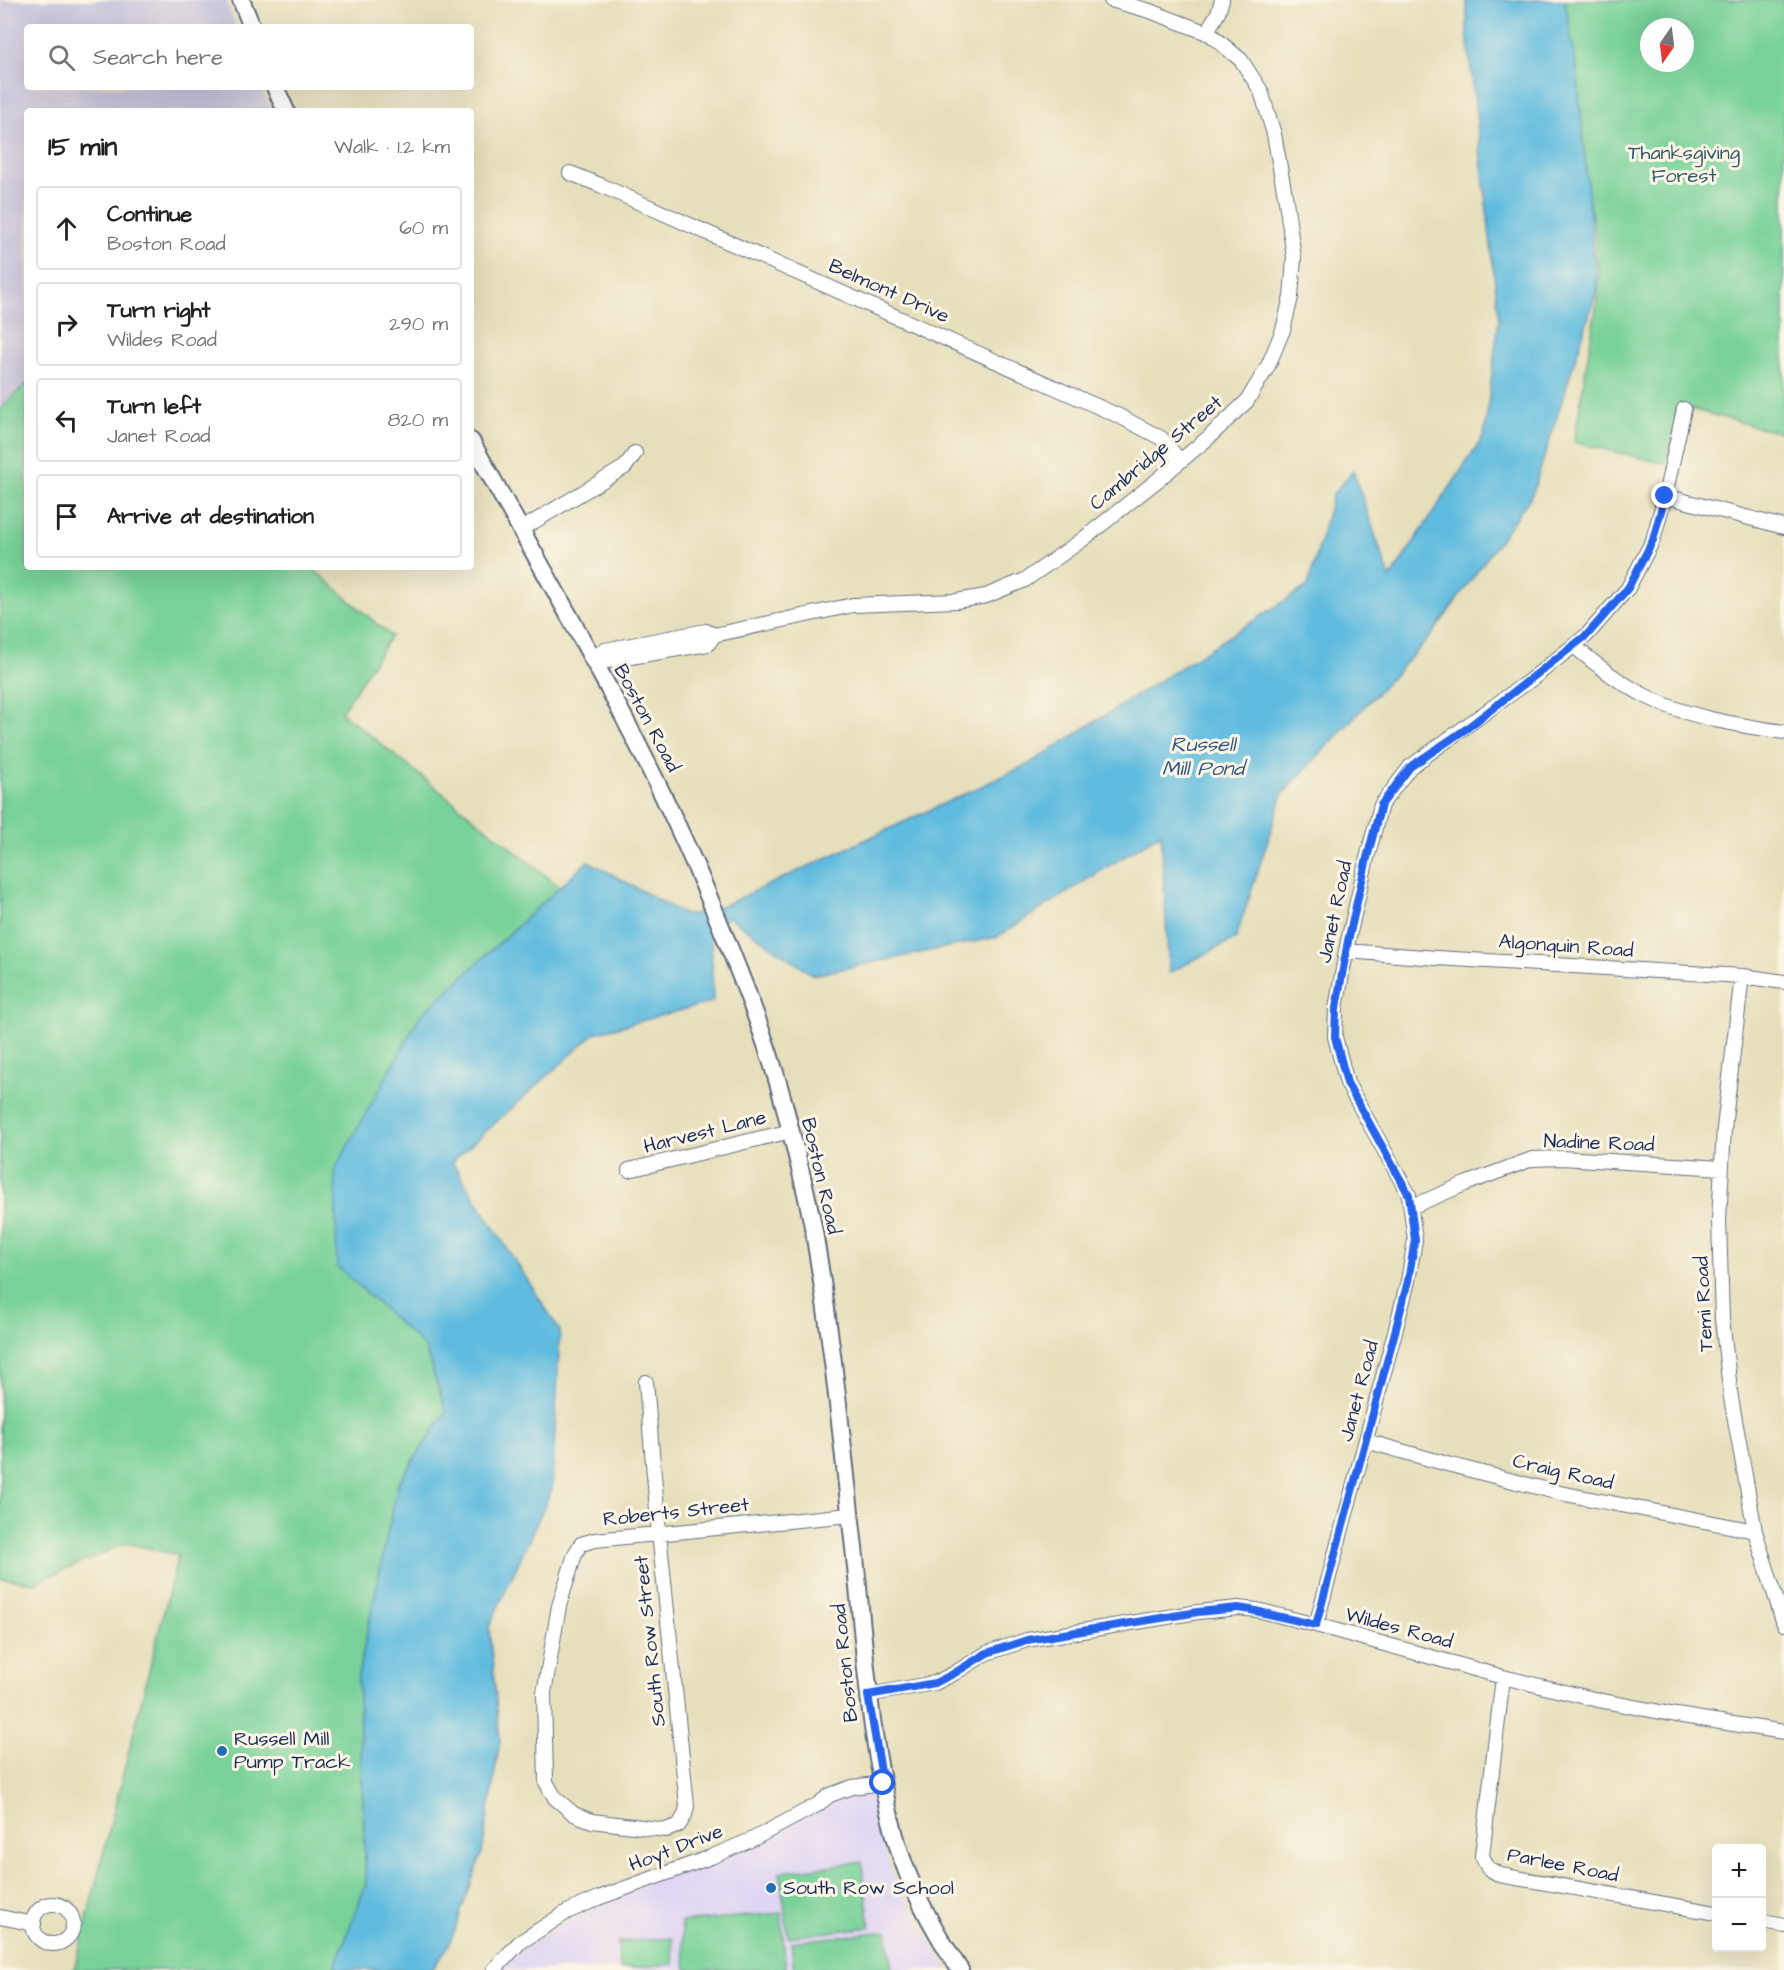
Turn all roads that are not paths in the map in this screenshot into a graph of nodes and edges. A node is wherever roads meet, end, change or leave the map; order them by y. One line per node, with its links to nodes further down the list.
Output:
1 (241, 0): 4 (main road)
2 (1111, 0): 5 (street, Cambridge Street)
3 (1222, 0): 5 (street)
4 (251, 24)
5 (1206, 33): 12 (street, Cambridge Street)
6 (276, 90): 7 (main road)
7 (285, 108)
8 (570, 173): 12 (street, Belmont Drive)
9 (1684, 409): 13 (street, Janet Road)
10 (474, 446): 15 (main road, Boston Road)
11 (635, 453): 15 (street)
12 (1180, 462): 17 (street, Cambridge Street)
13 (1665, 496): 14 (street); 16 (street, Janet Road)
14 (1784, 527)
15 (520, 530): 17 (main road, Boston Road)
16 (1574, 646): 18 (street); 19 (street, Janet Road)
17 (591, 659): 22 (main road, Boston Road)
18 (1784, 732)
19 (1346, 951): 20 (street, Algonquin Road); 25 (street, Janet Road)
20 (1742, 976): 21 (street, Algonquin Road); 23 (street, Temi Road)
21 (1784, 982)
22 (791, 1131): 24 (street, Harvest Lane); 28 (main road, Boston Road)
23 (1722, 1168): 25 (street, Nadine Road); 29 (street, Temi Road)
24 (629, 1170)
25 (1411, 1207): 27 (street, Janet Road)
26 (646, 1382): 30 (street, South Row Street)
27 (1366, 1441): 29 (street, Craig Road); 32 (street, Janet Road)
28 (850, 1515): 30 (street, Roberts Street); 34 (main road, Boston Road)
29 (1755, 1530): 31 (street, Temi Road)
30 (658, 1533): 37 (street, South Row Street); 37 (street, Roberts Street)
31 (1784, 1624)
32 (1316, 1625): 33 (street, Wildes Road); 34 (street, Wildes Road)
33 (1503, 1677): 35 (street, Wildes Road); 38 (street, Parlee Road)
34 (868, 1695): 36 (main road, Boston Road)
35 (1784, 1732)
36 (883, 1783): 43 (street, Hoyt Drive); 44 (main road, Boston Road)
37 (681, 1822)
38 (1712, 1912)
39 (0, 1917): 41 (street)
40 (1766, 1922): 42 (street)
41 (34, 1924)
42 (1784, 1925)
43 (494, 1970)
44 (960, 1970)

